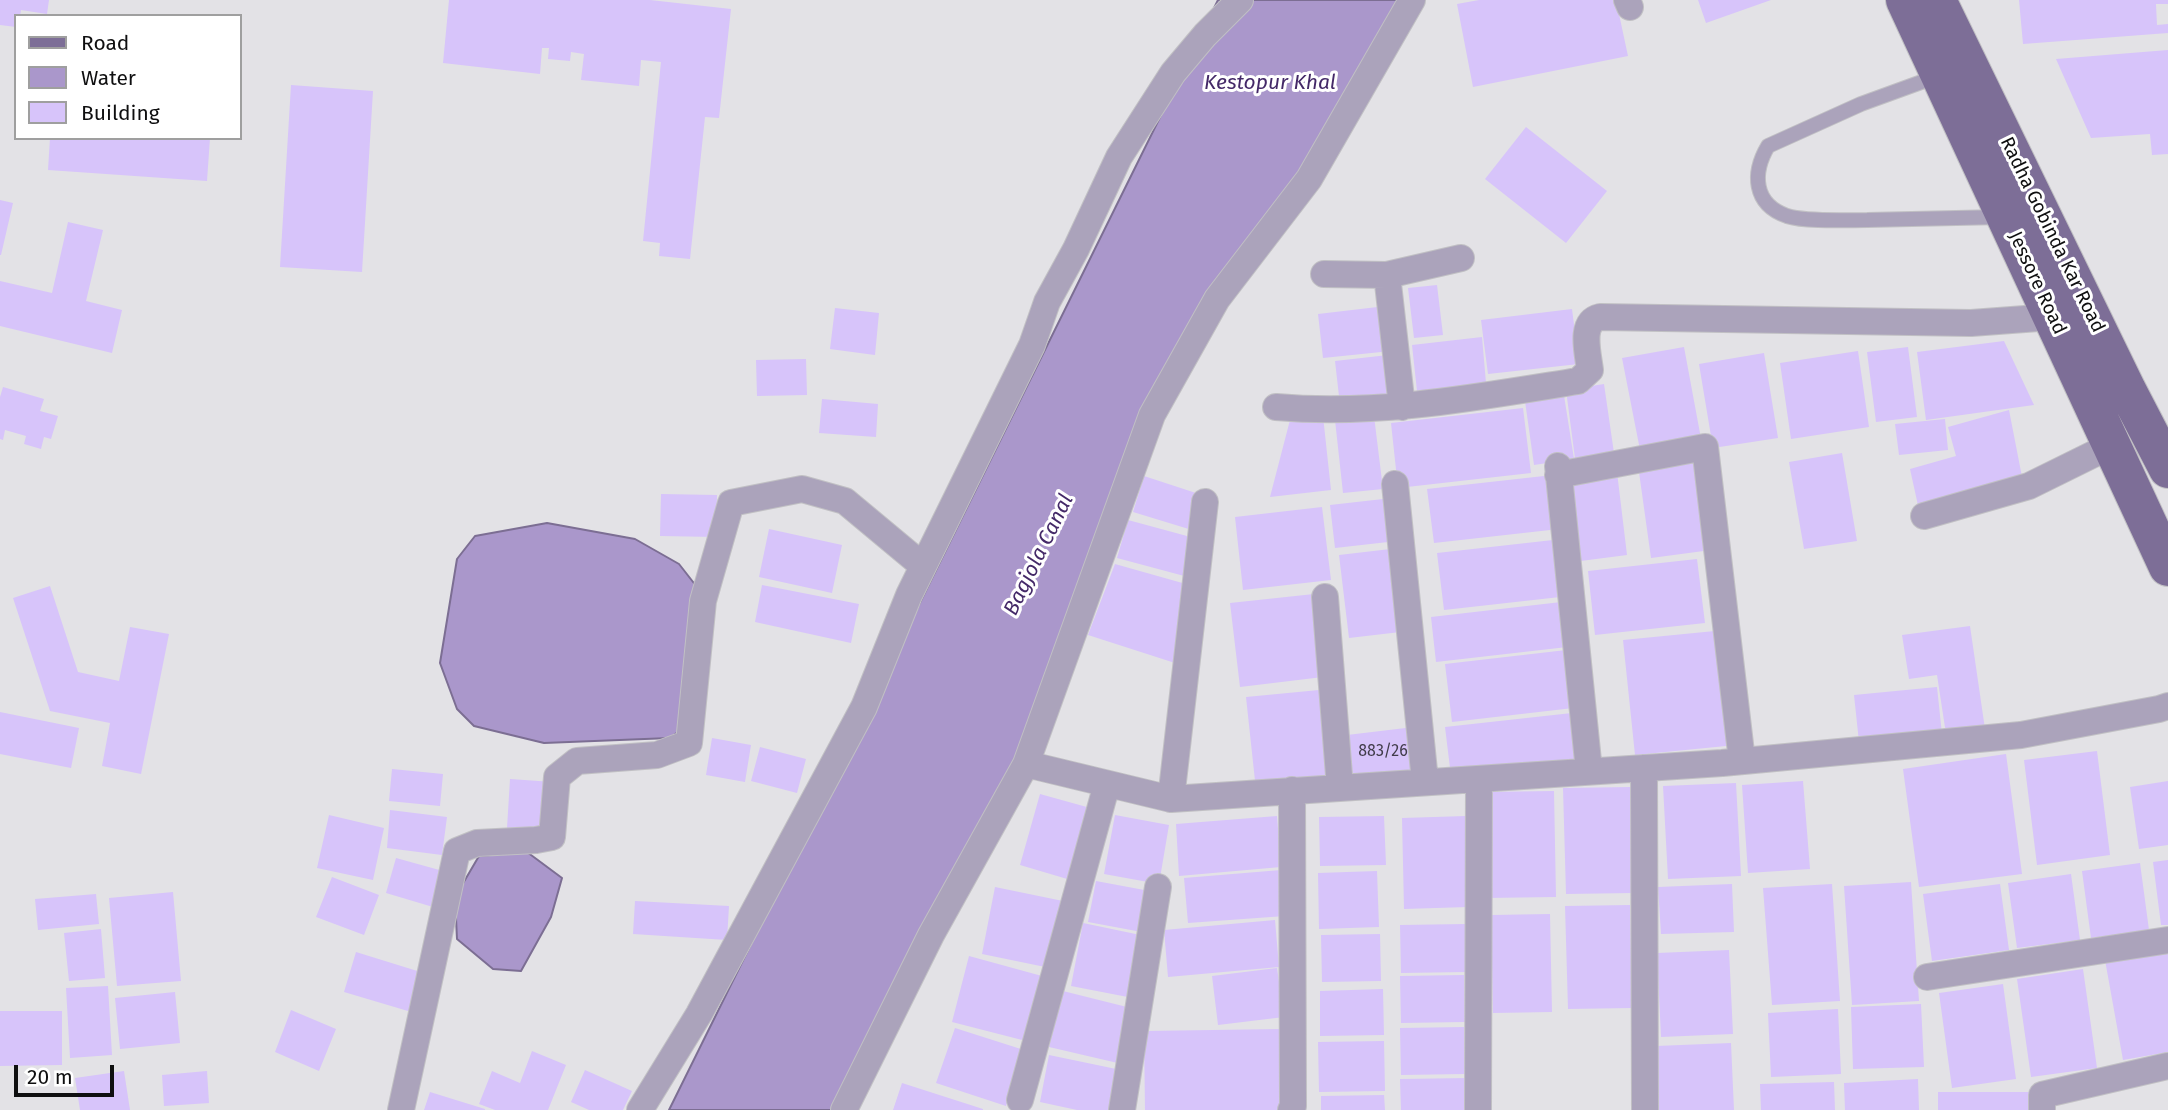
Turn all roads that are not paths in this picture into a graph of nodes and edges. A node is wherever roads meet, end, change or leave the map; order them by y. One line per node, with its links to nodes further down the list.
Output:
1 (1240, 0): 18 (street)
2 (1412, 0): 23 (street)
3 (1905, 0): 5 (main road, Jessore Road)
4 (1937, 0): 14 (main road, Radha Gobinda Kar Road)
5 (1940, 75): 6 (main road, Jessore Road); 6 (lane)
6 (2006, 217): 10 (main road, Jessore Road)
7 (1461, 258): 9 (street)
8 (1324, 274): 9 (street)
9 (1387, 275): 12 (street)
10 (2052, 317): 12 (street); 13 (main road, Jessore Road)
11 (1276, 407): 12 (street)
12 (1402, 407)
13 (2112, 445): 17 (street); 19 (main road, Jessore Road)
14 (2168, 469)
15 (1395, 484): 27 (street)
16 (1205, 502): 31 (street)
17 (1924, 516)
18 (923, 566): 37 (street); 38 (street)
19 (2168, 567)
20 (1325, 597): 29 (street)
21 (2168, 706): 22 (street)
22 (1742, 761): 24 (street); 25 (street)
23 (1026, 764): 28 (street); 39 (street)
24 (1644, 768): 25 (street); 43 (street)
25 (1588, 771): 26 (street)
26 (1479, 780): 27 (street); 42 (street)
27 (1425, 781): 29 (street)
28 (1107, 784): 31 (street); 36 (street)
29 (1340, 788): 30 (street)
30 (1292, 790): 31 (street); 41 (street)
31 (1171, 799)
32 (1158, 887): 40 (street)
33 (2168, 940): 34 (street)
34 (1927, 977)
35 (2168, 1066): 44 (street)
36 (1020, 1100)
37 (401, 1110)
38 (640, 1110)
39 (845, 1110)
40 (1122, 1110)
41 (1291, 1110)
42 (1478, 1110)
43 (1645, 1110)
44 (2042, 1110)

